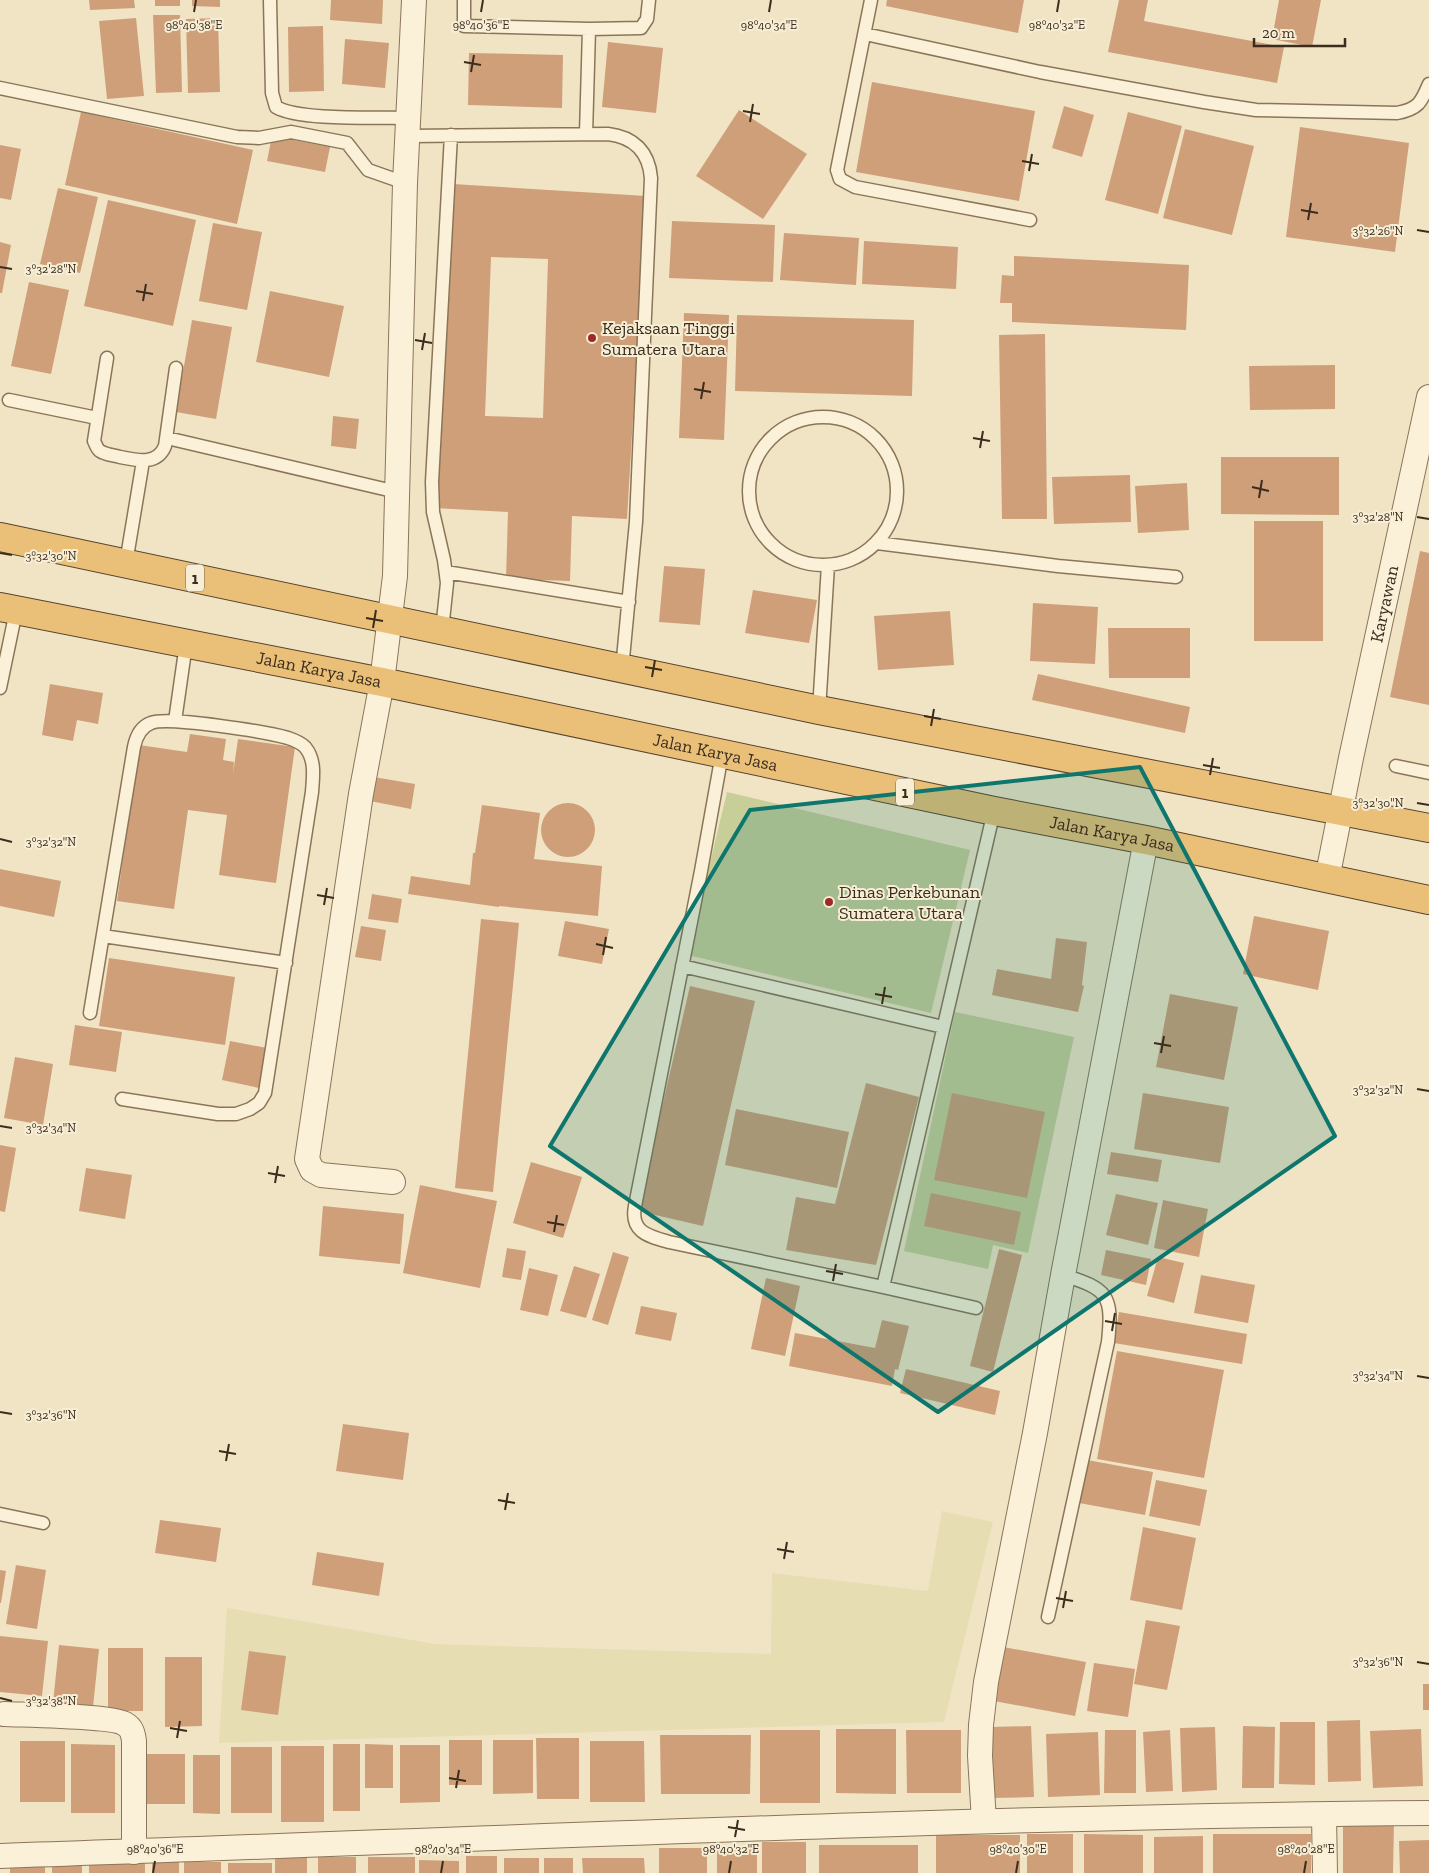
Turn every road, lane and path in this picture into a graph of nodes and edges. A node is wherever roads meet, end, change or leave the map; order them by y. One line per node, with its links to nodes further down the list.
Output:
1 (270, 0): 10 (lane)
2 (414, 0): 10 (street)
3 (464, 0): 6 (lane)
4 (648, 0): 6 (lane)
5 (871, 0): 7 (lane)
6 (589, 30): 11 (lane)
7 (865, 34): 8 (lane); 14 (lane)
8 (1429, 84)
9 (0, 88): 13 (lane)
10 (408, 127): 12 (lane); 13 (street)
11 (586, 134): 12 (lane); 29 (lane)
12 (451, 135): 27 (lane)
13 (405, 183): 22 (street)
14 (1030, 220)
15 (107, 358): 19 (lane)
16 (176, 368): 20 (lane)
17 (1429, 397): 42 (street, Karyawan)
18 (9, 400): 19 (lane)
19 (97, 418): 21 (lane)
20 (167, 438): 21 (lane); 22 (lane)
21 (142, 461): 25 (lane)
22 (397, 492): 31 (street)
23 (0, 537): 25 (highway, 1)
24 (877, 543): 26 (lane); 26 (lane); 28 (lane)
25 (126, 563): 31 (highway, 1)
26 (828, 565): 37 (lane)
27 (446, 572): 29 (lane); 32 (lane)
28 (1176, 577)
29 (629, 602): 34 (lane)
30 (8, 609): 33 (highway, Jalan Karya Jasa / 1); 36 (lane)
31 (389, 620): 32 (highway, 1); 35 (street)
32 (442, 630): 34 (highway, 1)
33 (186, 644): 35 (highway, Jalan Karya Jasa / 1); 38 (lane)
34 (622, 669): 37 (highway, 1)
35 (382, 682): 39 (highway, Jalan Karya Jasa / 1); 54 (street)
36 (0, 688)
37 (819, 710): 42 (highway, 1)
38 (175, 721): 48 (lane); 49 (lane)
39 (722, 754): 43 (highway, Jalan Karya Jasa / 1); 50 (lane)
40 (1396, 766): 41 (lane)
41 (1429, 773)
42 (1340, 810): 44 (highway, 1); 46 (street, Karyawan)
43 (994, 811): 45 (highway, Jalan Karya Jasa / 1); 52 (lane)
44 (1429, 828)
45 (1146, 840): 46 (highway, Jalan Karya Jasa / 1); 55 (street)
46 (1327, 879): 47 (highway, Jalan Karya Jasa / 1)
47 (1429, 900)
48 (103, 936): 49 (lane); 51 (lane)
49 (286, 963): 53 (lane)
50 (682, 966): 52 (lane); 56 (lane)
51 (90, 1013)
52 (943, 1027): 56 (lane)
53 (122, 1099)
54 (393, 1182)
55 (1063, 1275): 60 (lane); 64 (street)
56 (884, 1287): 57 (lane)
57 (976, 1308)
58 (0, 1514): 59 (lane)
59 (43, 1523)
60 (1048, 1617)
61 (4, 1714): 65 (street)
62 (1429, 1813): 63 (street)
63 (1324, 1815): 64 (street); 67 (street)
64 (984, 1822): 65 (street)
65 (134, 1852): 66 (street)
66 (0, 1856)
67 (1324, 1873)

